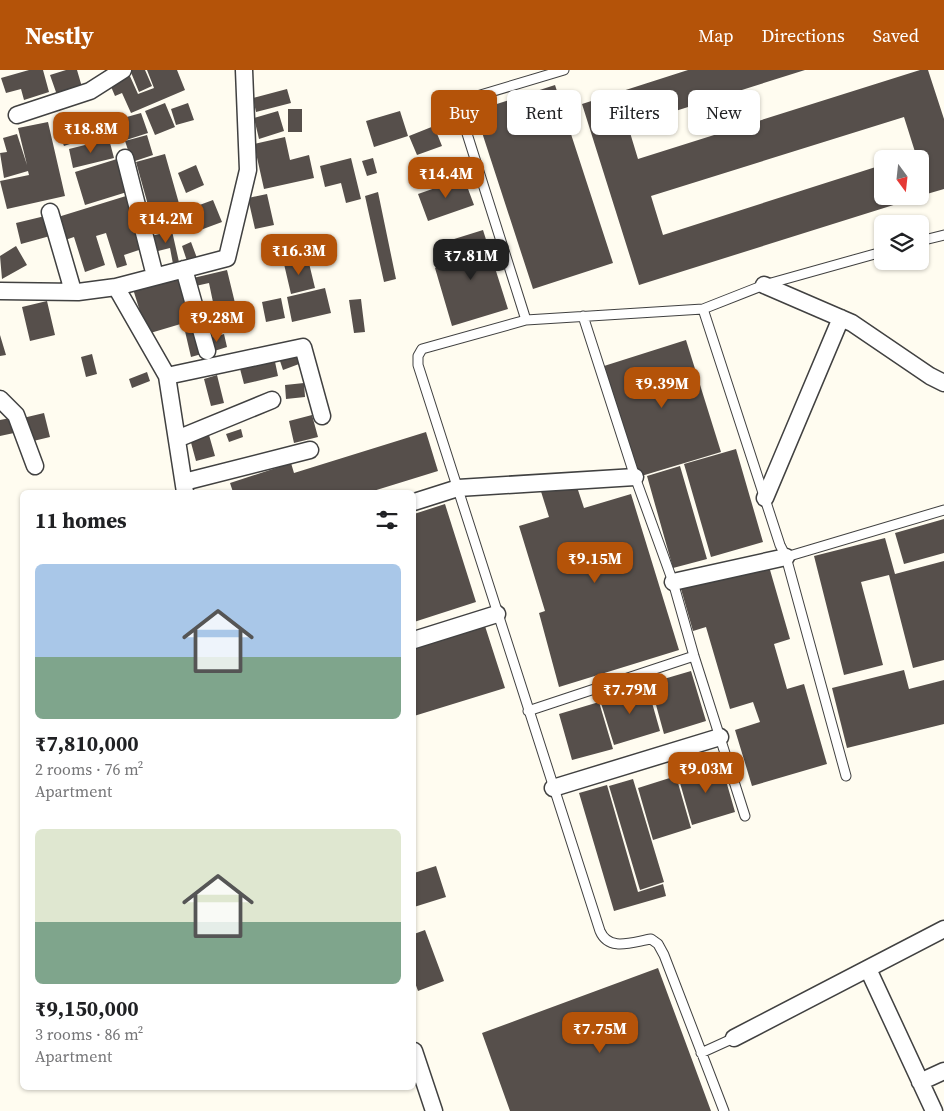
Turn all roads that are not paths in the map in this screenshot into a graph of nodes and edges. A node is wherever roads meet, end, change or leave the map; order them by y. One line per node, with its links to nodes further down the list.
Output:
1 (123, 70): 4 (street)
2 (244, 70): 10 (street)
3 (564, 70): 19 (lane)
4 (17, 115)
5 (125, 158): 11 (street)
6 (50, 212): 15 (street)
7 (944, 235): 8 (lane)
8 (929, 239)
9 (874, 254): 12 (lane)
10 (184, 269): 11 (street); 20 (street)
11 (155, 276): 13 (street)
12 (764, 286): 16 (lane); 18 (street)
13 (116, 287): 15 (street); 21 (street)
14 (0, 290): 15 (street)
15 (73, 292)
16 (704, 309): 17 (lane); 32 (lane)
17 (583, 316): 19 (lane); 29 (lane)
18 (840, 318): 22 (street); 32 (street)
19 (526, 320): 31 (lane)
20 (207, 351)
21 (167, 376): 25 (street); 26 (street)
22 (944, 383)
23 (0, 399): 28 (street)
24 (272, 400): 26 (street)
25 (322, 416)
26 (177, 439): 30 (street)
27 (310, 450): 30 (street)
28 (35, 466)
29 (635, 477): 31 (street); 36 (lane)
30 (185, 487)
31 (458, 488): 33 (street); 37 (lane)
32 (765, 498): 35 (lane)
33 (416, 501)
34 (944, 510): 35 (lane)
35 (786, 557): 36 (street); 42 (lane)
36 (673, 582): 39 (lane)
37 (497, 614): 38 (street); 40 (lane)
38 (416, 639)
39 (694, 656): 40 (lane); 41 (lane)
40 (528, 711): 43 (lane)
41 (720, 737): 43 (street); 44 (lane)
42 (846, 776)
43 (553, 788): 48 (lane)
44 (745, 816)
45 (944, 930): 46 (street)
46 (868, 969): 47 (street); 51 (street)
47 (734, 1038): 48 (lane)
48 (701, 1053): 53 (lane)
49 (416, 1057): 52 (street)
50 (944, 1072): 51 (street)
51 (920, 1082): 54 (street)
52 (434, 1111)
53 (724, 1111)
54 (934, 1111)

